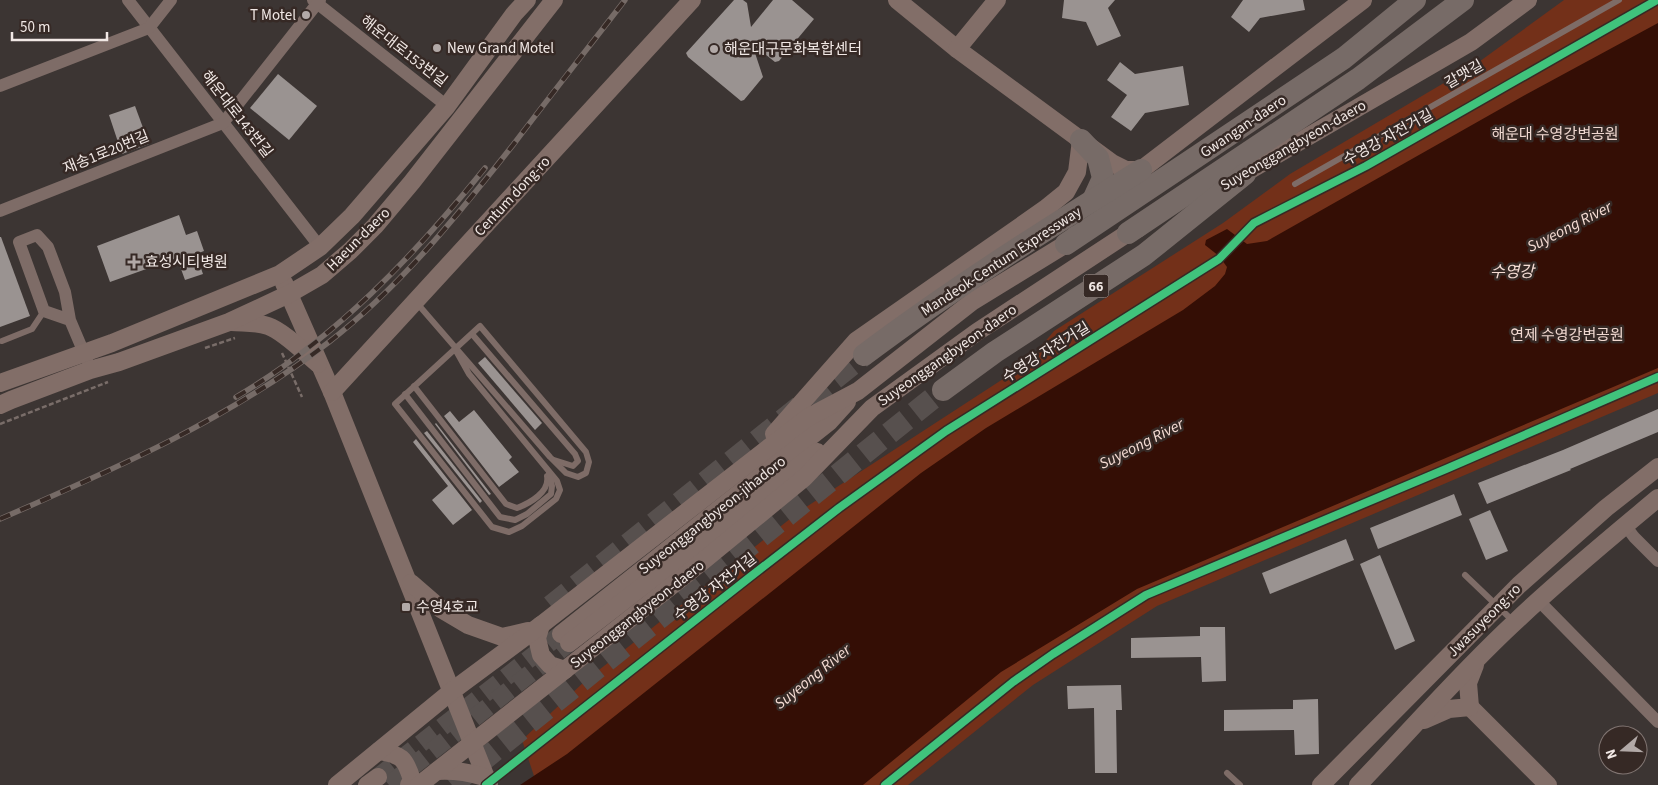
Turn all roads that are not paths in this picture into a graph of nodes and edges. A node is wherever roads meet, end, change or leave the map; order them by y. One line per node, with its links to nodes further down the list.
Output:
1 (128, 0): 14 (street, 해운대로143번길)
2 (171, 0): 14 (street)
3 (527, 0): 17 (main road, Haeun-daero)
4 (692, 0): 31 (main road, Centum dong-ro)
5 (896, 0): 15 (main road)
6 (997, 0): 15 (main road)
7 (1363, 0): 20 (main road, Suyeonggangbyeon-daero)
8 (1415, 0): 26 (highway, Gwangan-daero)
9 (1464, 0): 25 (highway, Gwangan-daero)
10 (1528, 0): 21 (main road, Suyeonggangbyeon-daero)
11 (1619, 0): 22 (lane, 갈맷길)
12 (316, 1): 17 (street, 해운대로153번길); 18 (street, 해운대로153번길)
13 (547, 2): 30 (main road, Haeun-daero)
14 (149, 28): 16 (street); 18 (street, 해운대로143번길)
15 (957, 49): 19 (main road)
16 (0, 86)
17 (447, 106): 27 (main road, Haeun-daero)
18 (223, 123): 24 (street, 재송1로20번길); 27 (street, 해운대로143번길)
19 (1081, 140): 20 (main road); 23 (highway); 52 (main road)
20 (1141, 170): 23 (highway, Mandeok-Centum Expressway); 26 (main road, Suyeonggangbyeon-daero)
21 (1245, 174): 25 (main road, Suyeonggangbyeon-daero); 45 (highway, 66)
22 (1294, 184)
23 (1093, 200): 40 (highway, Mandeok-Centum Expressway)
24 (0, 211)
25 (1128, 233): 50 (main road, Suyeonggangbyeon-daero)
26 (1066, 244): 46 (main road, Suyeonggangbyeon-daero)
27 (320, 247): 28 (main road, Haeun-daero)
28 (280, 274): 29 (lane); 30 (main road); 39 (main road, Haeun-daero)
29 (260, 289)
30 (289, 294): 34 (main road, Haeun-daero); 41 (main road)
31 (415, 301): 38 (lane); 47 (main road, Centum dong-ro)
32 (44, 311): 33 (street); 33 (street); 37 (lane)
33 (70, 320): 39 (street)
34 (229, 322): 41 (main road); 42 (main road, Haeun-daero)
35 (160, 331): 39 (lane)
36 (472, 334): 38 (lane); 51 (lane); 51 (lane)
37 (2, 340)
38 (455, 349): 44 (lane); 51 (lane); 53 (lane)
39 (84, 352): 42 (street); 43 (main road, Haeun-daero)
40 (864, 355)
41 (321, 366): 47 (main road)
42 (90, 370): 49 (main road, Haeun-daero)
43 (0, 383)
44 (414, 386): 48 (lane); 53 (lane)
45 (943, 390)
46 (858, 391): 50 (main road, Suyeonggangbyeon-jihadoro); 52 (main road, Suyeonggangbyeon-daero)
47 (332, 392): 59 (main road)
48 (405, 394): 53 (lane); 53 (lane)
49 (4, 403)
50 (872, 408): 65 (main road, Suyeonggangbyeon-daero)
51 (550, 457)
52 (747, 464): 63 (main road, Suyeonggangbyeon-daero)
53 (545, 465)
54 (1658, 467): 61 (main road, Jwasuyeong-ro)
55 (1658, 498): 56 (main road, Jwasuyeong-ro)
56 (1625, 525): 57 (street); 60 (main road, Jwasuyeong-ro)
57 (1658, 560)
58 (1466, 575): 61 (lane)
59 (408, 580): 63 (main road); 66 (main road)
60 (1538, 600): 62 (main road, Jwasuyeong-ro); 68 (street)
61 (1498, 606): 62 (lane); 79 (main road, Jwasuyeong-ro)
62 (1514, 622): 64 (main road, Jwasuyeong-ro)
63 (539, 627): 65 (main road); 66 (main road, Suyeonggangbyeon-daero)
64 (1477, 659): 67 (main road); 69 (main road, Jwasuyeong-ro)
65 (565, 670): 70 (main road, Suyeonggangbyeon-daero)
66 (452, 691): 70 (main road); 71 (main road, Suyeonggangbyeon-daero)
67 (1470, 707): 69 (main road); 81 (main road)
68 (1658, 722)
69 (1417, 723): 80 (main road, Jwasuyeong-ro)
70 (473, 743): 72 (main road, Suyeonggangbyeon-daero); 74 (main road)
71 (379, 751): 75 (main road, Suyeonggangbyeon-daero); 76 (main road)
72 (437, 771): 74 (main road); 77 (main road, Suyeonggangbyeon-daero)
73 (1227, 772): 78 (lane)
74 (488, 781)
75 (337, 785)
76 (409, 785)
77 (419, 785)
78 (1240, 785)
79 (1321, 785)
80 (1358, 785)
81 (1548, 785)

